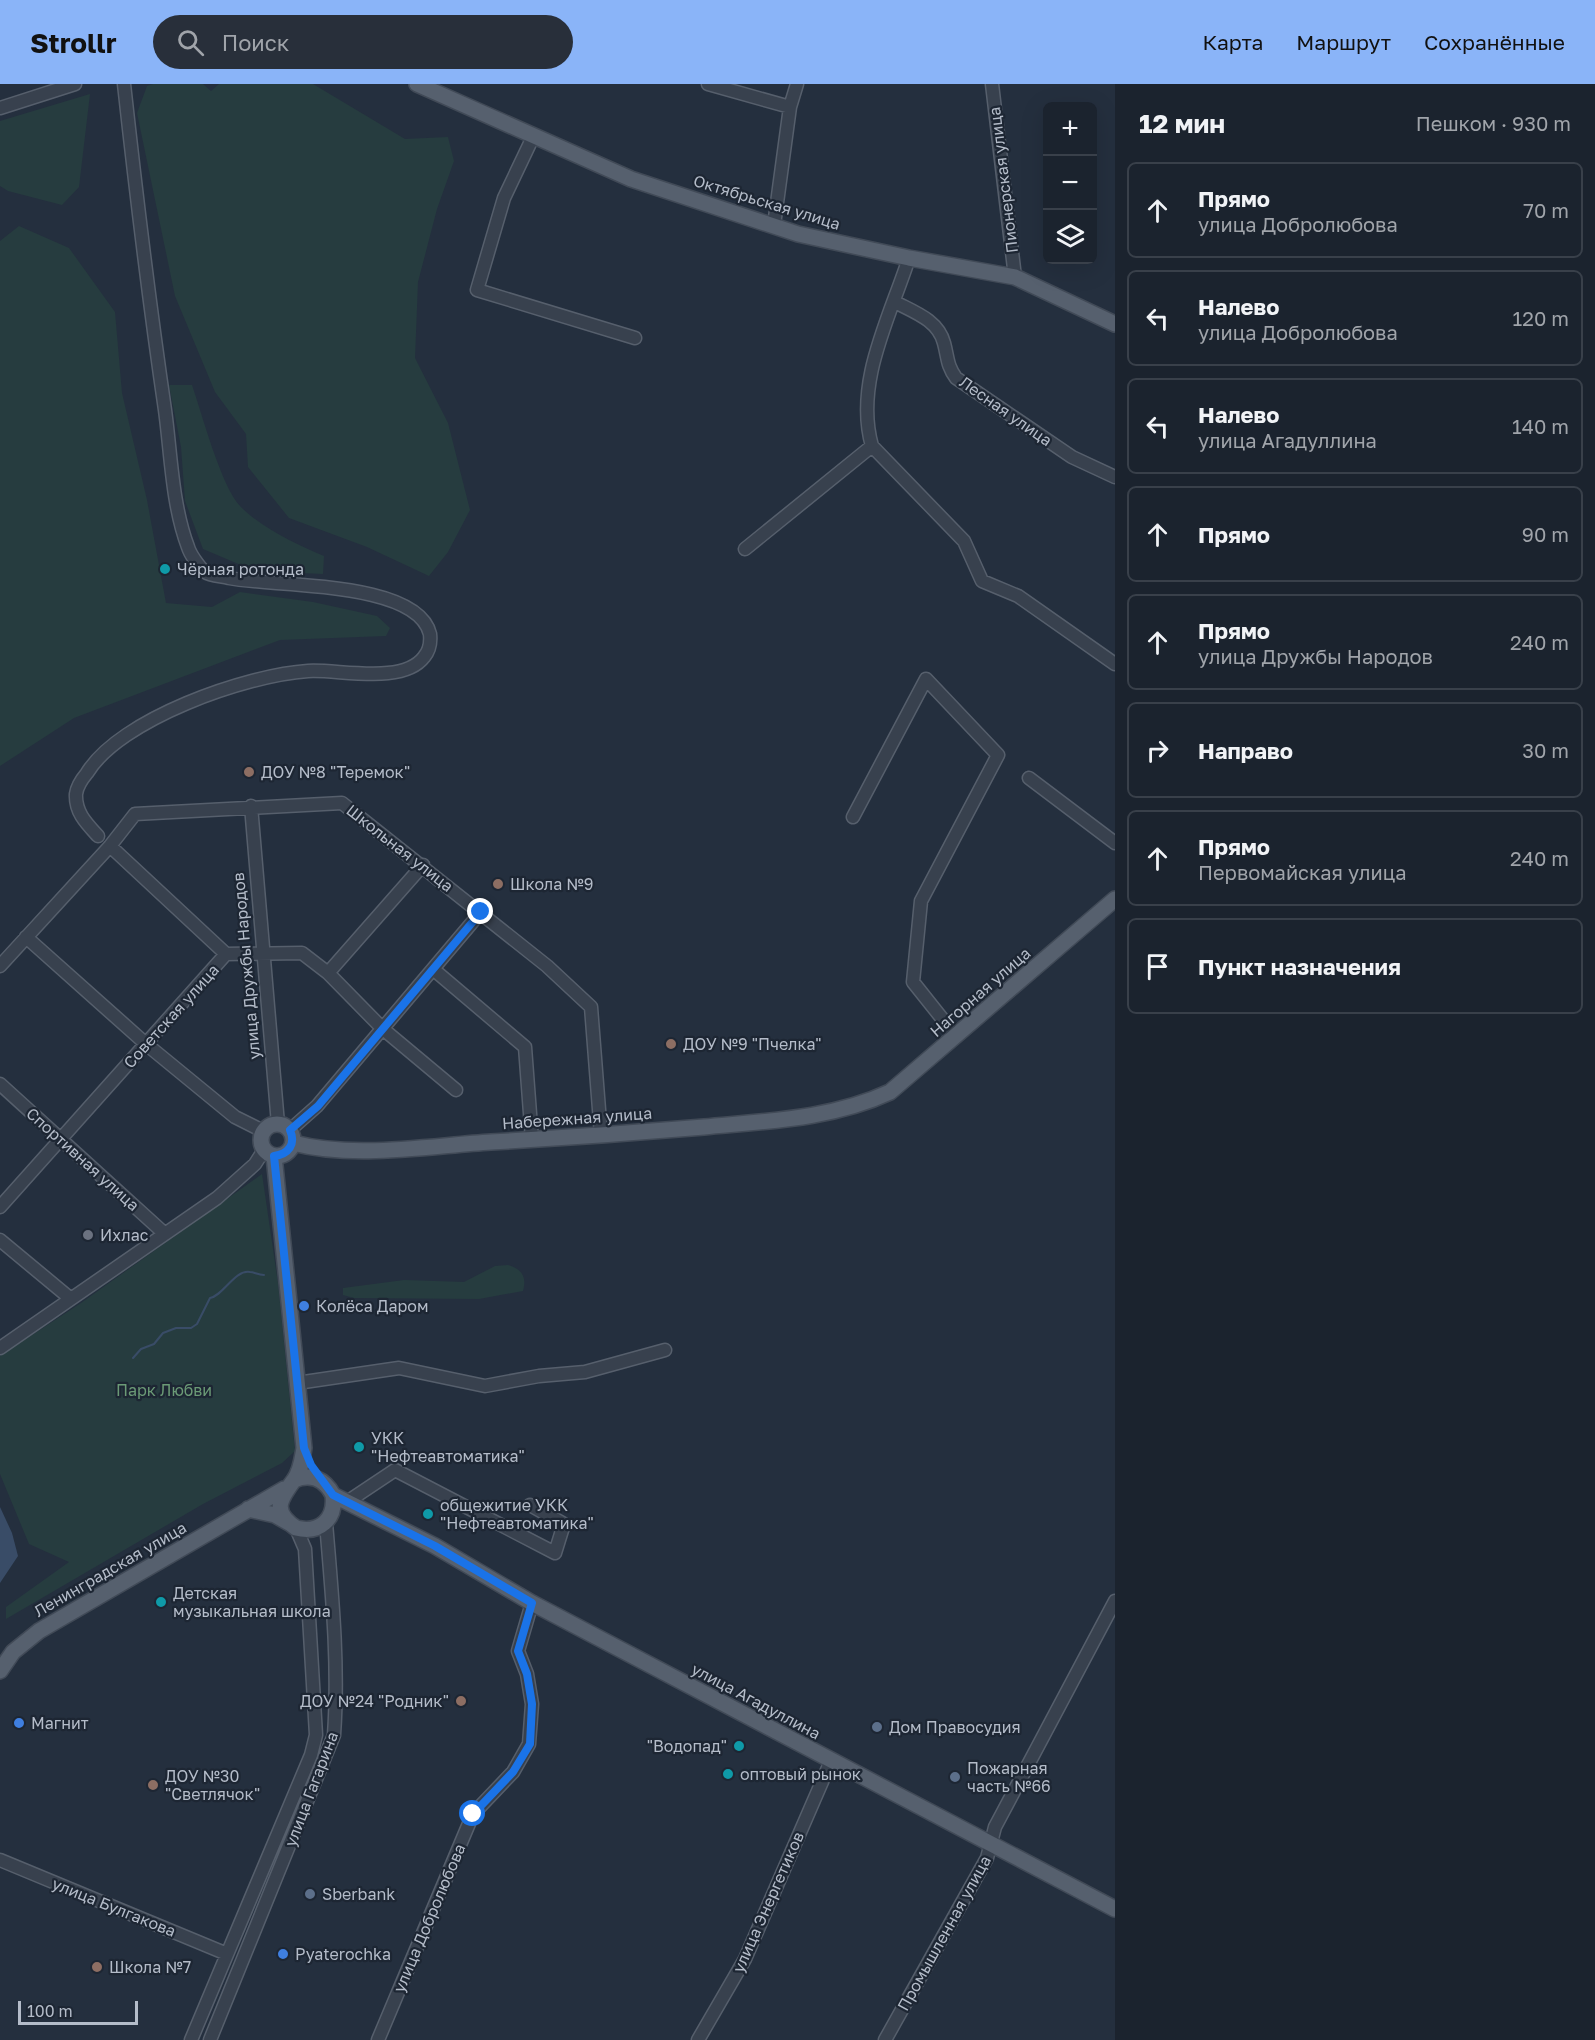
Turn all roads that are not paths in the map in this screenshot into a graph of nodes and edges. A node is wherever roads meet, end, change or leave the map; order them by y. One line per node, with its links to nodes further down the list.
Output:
1 (75, 84): 8 (street)
2 (124, 84): 23 (street)
3 (417, 84): 9 (main road, Октябрьская улица)
4 (708, 84): 7 (street)
5 (797, 84): 7 (street)
6 (992, 84): 12 (street, Пионерская улица)
7 (790, 107): 10 (street)
8 (0, 108)
9 (533, 136): 10 (main road, Октябрьская улица); 15 (street)
10 (774, 225): 11 (main road, Октябрьская улица)
11 (909, 258): 12 (main road, Октябрьская улица); 13 (street)
12 (1014, 277): 14 (main road, Октябрьская улица)
13 (895, 302): 16 (street); 17 (street, Лесная улица)
14 (1115, 324)
15 (635, 338)
16 (873, 446): 18 (street); 19 (street)
17 (1115, 477)
18 (745, 549)
19 (1115, 664)
20 (1029, 778): 24 (street)
21 (251, 806): 25 (street, Школьная улица); 26 (street, Школьная улица); 31 (street, улица Дружбы Народов)
22 (854, 817): 36 (street)
23 (98, 836)
24 (1115, 843)
25 (110, 846): 29 (street, Школьная улица); 30 (street)
26 (423, 865): 28 (street, Школьная улица); 34 (street)
27 (1115, 899): 36 (main road, Нагорная улица)
28 (481, 912): 33 (street); 43 (street, Школьная улица)
29 (26, 937): 32 (street, Школьная улица); 37 (street)
30 (226, 954): 31 (street, Советская улица); 37 (street, Советская улица)
31 (262, 954): 34 (street, Советская улица); 42 (street, улица Дружбы Народов)
32 (0, 966)
33 (433, 969): 35 (street); 45 (street)
34 (328, 973): 35 (street, Советская улица)
35 (383, 1029): 39 (street, Советская улица); 42 (street)
36 (956, 1036): 40 (main road, Нагорная улица)
37 (146, 1044): 41 (street); 44 (street, Советская улица)
38 (0, 1084): 44 (street, Спортивная улица)
39 (456, 1090)
40 (863, 1104): 43 (main road, Набережная улица)
41 (263, 1131): 42 (main road); 46 (main road)
42 (287, 1132): 45 (main road, Набережная улица); 46 (main road)
43 (601, 1135): 45 (main road, Набережная улица)
44 (61, 1139): 47 (street, Советская улица); 48 (street, Спортивная улица)
45 (532, 1140)
46 (269, 1153): 48 (street); 53 (main road)
47 (0, 1207)
48 (165, 1234): 50 (street)
49 (0, 1240): 50 (street)
50 (71, 1299): 51 (street)
51 (0, 1348)
52 (665, 1350): 53 (street)
53 (297, 1383): 54 (main road)
54 (304, 1448): 55 (main road); 56 (main road)
55 (320, 1480): 56 (main road); 57 (main road)
56 (289, 1485): 60 (main road, Ленинградская улица); 63 (main road)
57 (333, 1495): 58 (main road); 61 (main road)
58 (347, 1502): 59 (street); 62 (main road)
59 (530, 1505)
60 (248, 1509): 63 (main road); 66 (main road, Ленинградская улица)
61 (330, 1518): 62 (main road); 63 (main road); 73 (street, улица Гагарина)
62 (384, 1519): 65 (main road, улица Агадуллина)
63 (293, 1526): 71 (street, улица Гагарина)
64 (1115, 1601): 68 (street, Промышленная улица)
65 (532, 1603): 67 (main road, улица Агадуллина); 74 (street, улица Добролюбова)
66 (0, 1671)
67 (831, 1761): 68 (main road, улица Агадуллина); 75 (street, улица Энергетиков)
68 (992, 1844): 70 (main road, улица Агадуллина); 76 (street, Промышленная улица)
69 (0, 1860): 71 (street, улица Булгакова)
70 (1115, 1909)
71 (227, 1954): 72 (street, улица Гагарина)
72 (191, 2040)
73 (210, 2040)
74 (378, 2040)
75 (698, 2040)
76 (885, 2040)

